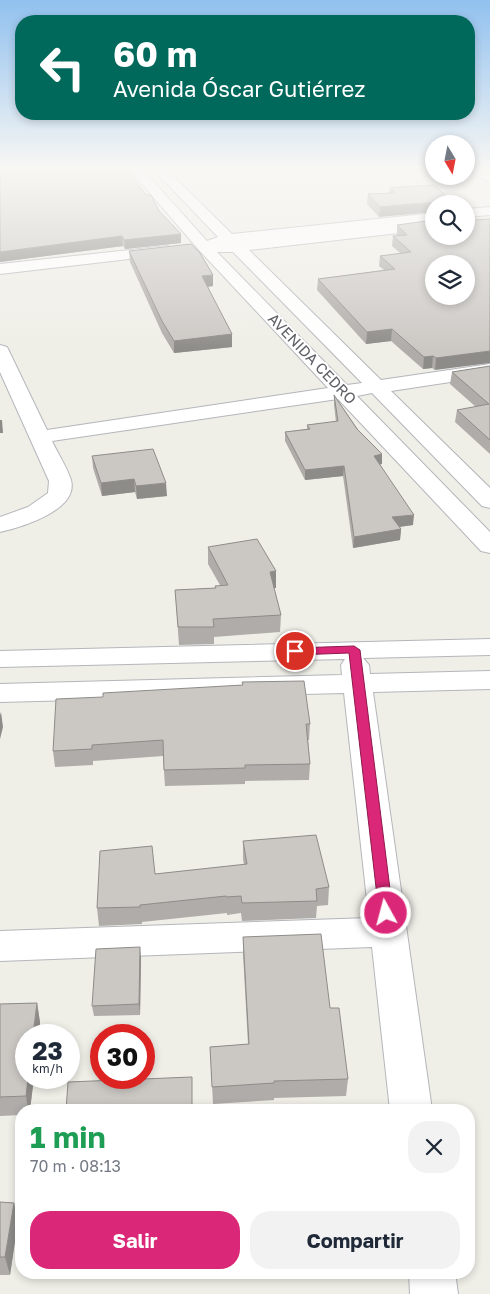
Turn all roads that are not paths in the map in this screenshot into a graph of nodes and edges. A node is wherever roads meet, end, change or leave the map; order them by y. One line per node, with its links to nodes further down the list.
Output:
1 (189, 230): 6 (street, AVENIDA CEDRO)
2 (220, 230): 5 (street, AVENIDA CEDRO)
3 (330, 230): 5 (street)
4 (374, 230): 5 (street)
5 (232, 243): 6 (street); 10 (street, AVENIDA CEDRO)
6 (204, 247): 7 (street); 11 (street, AVENIDA CEDRO)
7 (0, 269)
8 (0, 351): 12 (street)
9 (490, 370): 10 (street)
10 (376, 387): 11 (street); 13 (street, AVENIDA CEDRO)
11 (343, 392): 12 (street); 15 (street, AVENIDA CEDRO)
12 (40, 437): 14 (street)
13 (490, 501)
14 (0, 525)
15 (490, 546)
16 (490, 647): 17 (street)
17 (354, 650): 18 (street); 20 (street)
18 (0, 659)
19 (490, 680): 20 (street)
20 (357, 683): 21 (street); 22 (street)
21 (0, 692)
22 (388, 932): 23 (street); 24 (street)
23 (0, 946)
24 (410, 1104)
25 (433, 1279): 26 (street)
26 (434, 1294)

